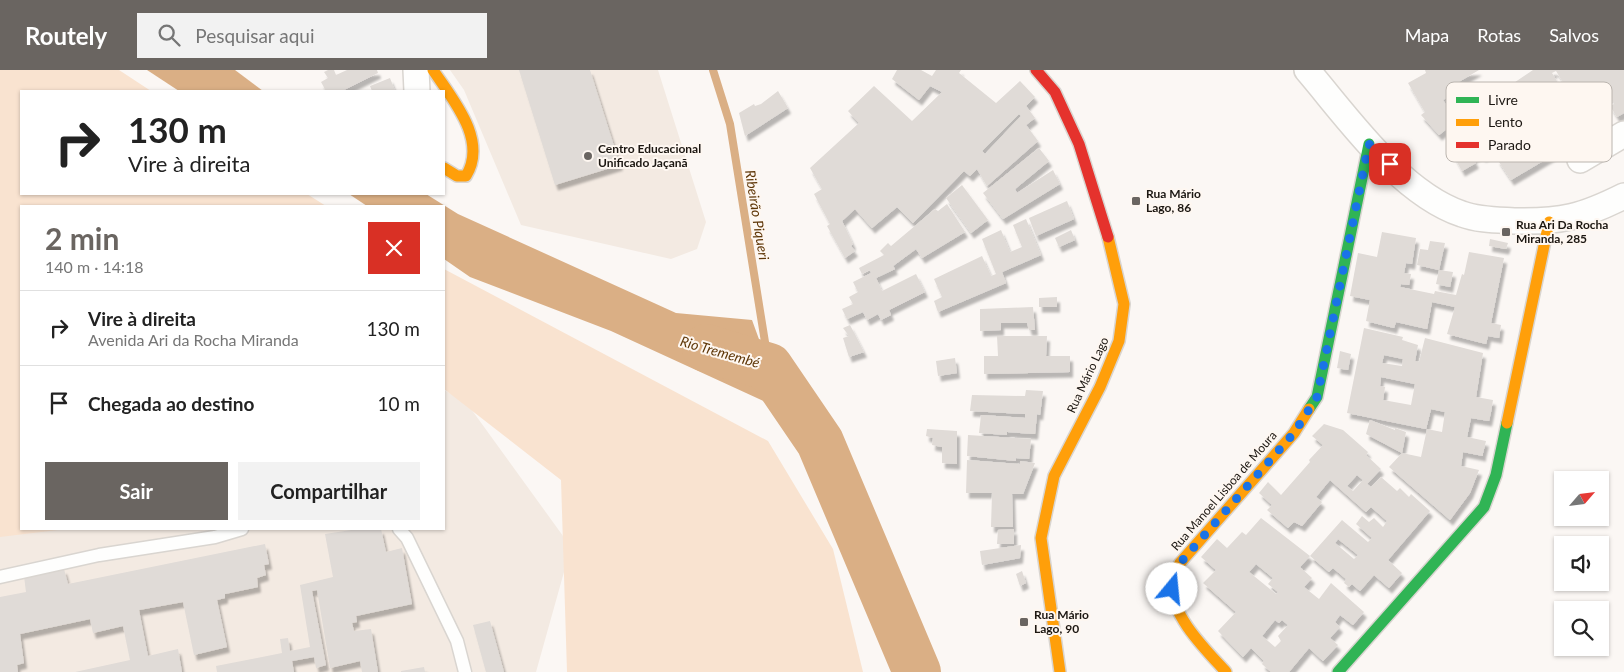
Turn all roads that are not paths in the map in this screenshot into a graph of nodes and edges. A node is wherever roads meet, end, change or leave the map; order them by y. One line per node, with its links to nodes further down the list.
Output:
1 (416, 70): 5 (street)
2 (433, 70): 9 (street)
3 (1036, 70): 16 (street, Rua Mário Lago)
4 (1307, 70): 8 (street)
5 (417, 90)
6 (1624, 134): 7 (street)
7 (1612, 141)
8 (1369, 144): 11 (street); 17 (street, Rua Manoel Lisboa de Moura)
9 (445, 169)
10 (1624, 196): 11 (street)
11 (1549, 222): 18 (street)
12 (238, 530): 14 (lane)
13 (400, 530): 15 (lane)
14 (0, 577)
15 (465, 672)
16 (1060, 672)
17 (1226, 672)
18 (1338, 672)

